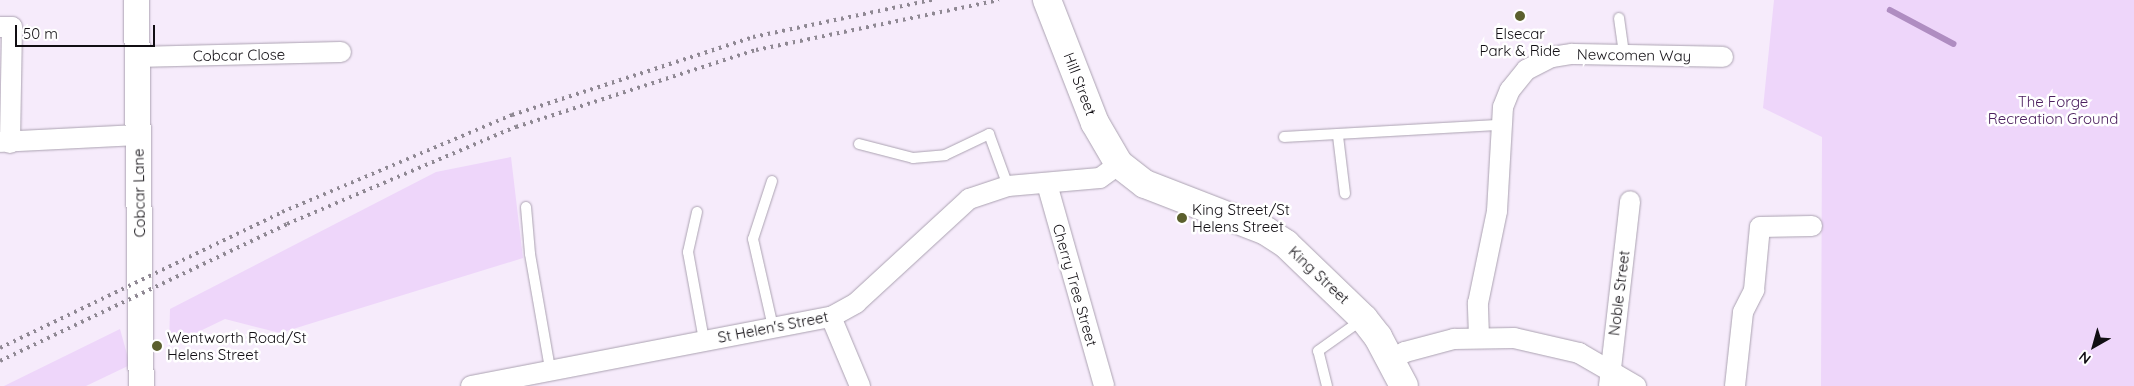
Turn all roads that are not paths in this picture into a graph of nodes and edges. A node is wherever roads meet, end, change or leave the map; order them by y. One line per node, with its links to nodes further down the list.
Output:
1 (136, 0): 8 (street, Cobcar Lane)
2 (1047, 0): 15 (main road, Hill Street)
3 (1619, 18): 6 (lane)
4 (0, 27): 13 (street)
5 (342, 52): 8 (street, Cobcar Close)
6 (1624, 53): 7 (street, Newcomen Way); 9 (street, Newcomen Way)
7 (1723, 57)
8 (136, 58): 10 (street, Cobcar Lane)
9 (1501, 125): 11 (lane); 27 (street, Newcomen Way)
10 (138, 135): 13 (street); 32 (street, Cobcar Lane)
11 (1338, 136): 12 (lane); 19 (lane)
12 (1284, 137)
13 (5, 143)
14 (860, 144): 18 (lane)
15 (1119, 164): 17 (street, St Helen's Street); 25 (main road, King Street)
16 (772, 181): 26 (lane)
17 (1047, 184): 18 (street, St Helen's Street); 35 (street, Cherry Tree Street)
18 (1008, 186): 24 (street, St Helen's Street)
19 (1344, 194)
20 (1630, 201): 31 (street, Noble Street)
21 (526, 207): 30 (lane)
22 (697, 212): 28 (lane)
23 (1812, 226): 39 (street)
24 (831, 317): 26 (street, St Helen's Street); 34 (street)
25 (1364, 319): 29 (main road, King Street); 36 (lane)
26 (774, 327): 28 (street, St Helen's Street)
27 (1480, 337): 29 (street); 31 (street)
28 (704, 340): 30 (street, St Helen's Street)
29 (1391, 360): 37 (main road, King Street)
30 (550, 369): 33 (street, St Helen's Street)
31 (1610, 377): 38 (street)
32 (141, 386)
33 (471, 386)
34 (860, 386)
35 (1104, 386)
36 (1327, 386)
37 (1404, 386)
38 (1636, 386)
39 (1736, 386)

